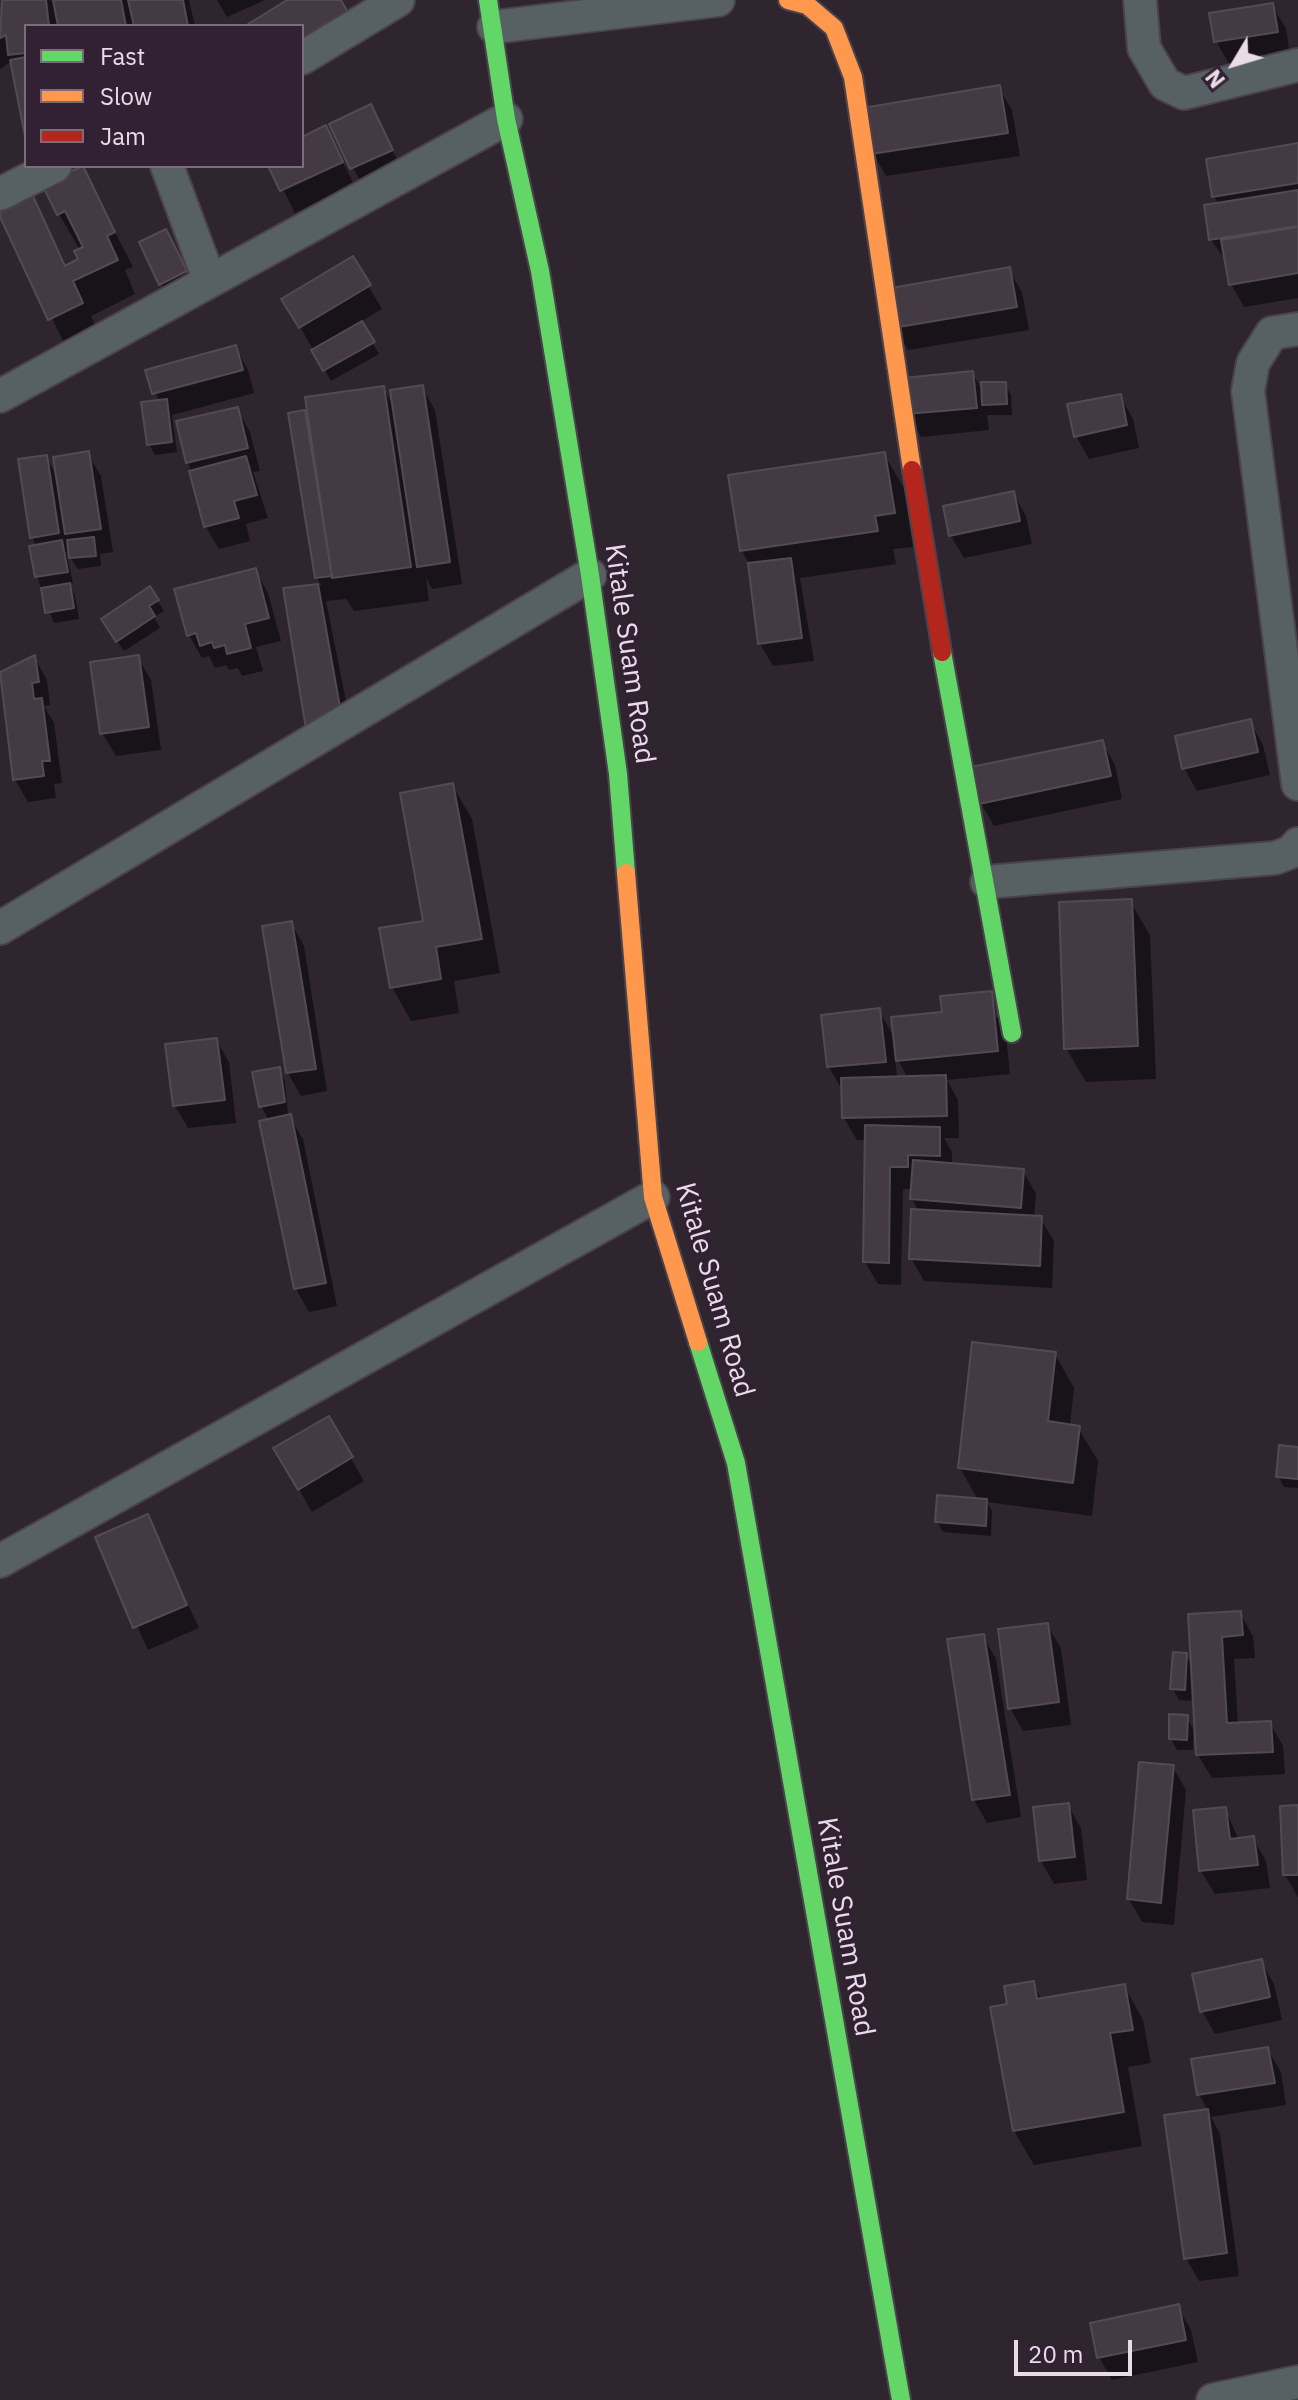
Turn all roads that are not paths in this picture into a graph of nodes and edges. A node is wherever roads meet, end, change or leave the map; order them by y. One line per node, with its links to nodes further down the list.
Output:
1 (398, 0): 6 (street)
2 (718, 0): 5 (street)
3 (788, 0): 18 (main road)
4 (1140, 0): 7 (street)
5 (491, 14): 8 (main road, Kitale Suam Road)
6 (304, 57)
7 (1298, 65)
8 (506, 119): 12 (street); 15 (main road, Kitale Suam Road)
9 (51, 168): 11 (street)
10 (168, 168): 12 (street)
11 (0, 194)
12 (209, 279): 14 (street)
13 (1298, 329): 16 (street)
14 (0, 396)
15 (590, 575): 19 (street); 21 (main road, Kitale Suam Road)
16 (1298, 784)
17 (1298, 844): 18 (street)
18 (987, 882): 20 (main road)
19 (0, 928)
20 (1012, 1033)
21 (653, 1197): 22 (street); 24 (main road, Kitale Suam Road)
22 (0, 1561)
23 (1298, 2382): 25 (street)
24 (901, 2400)
25 (1213, 2400)

